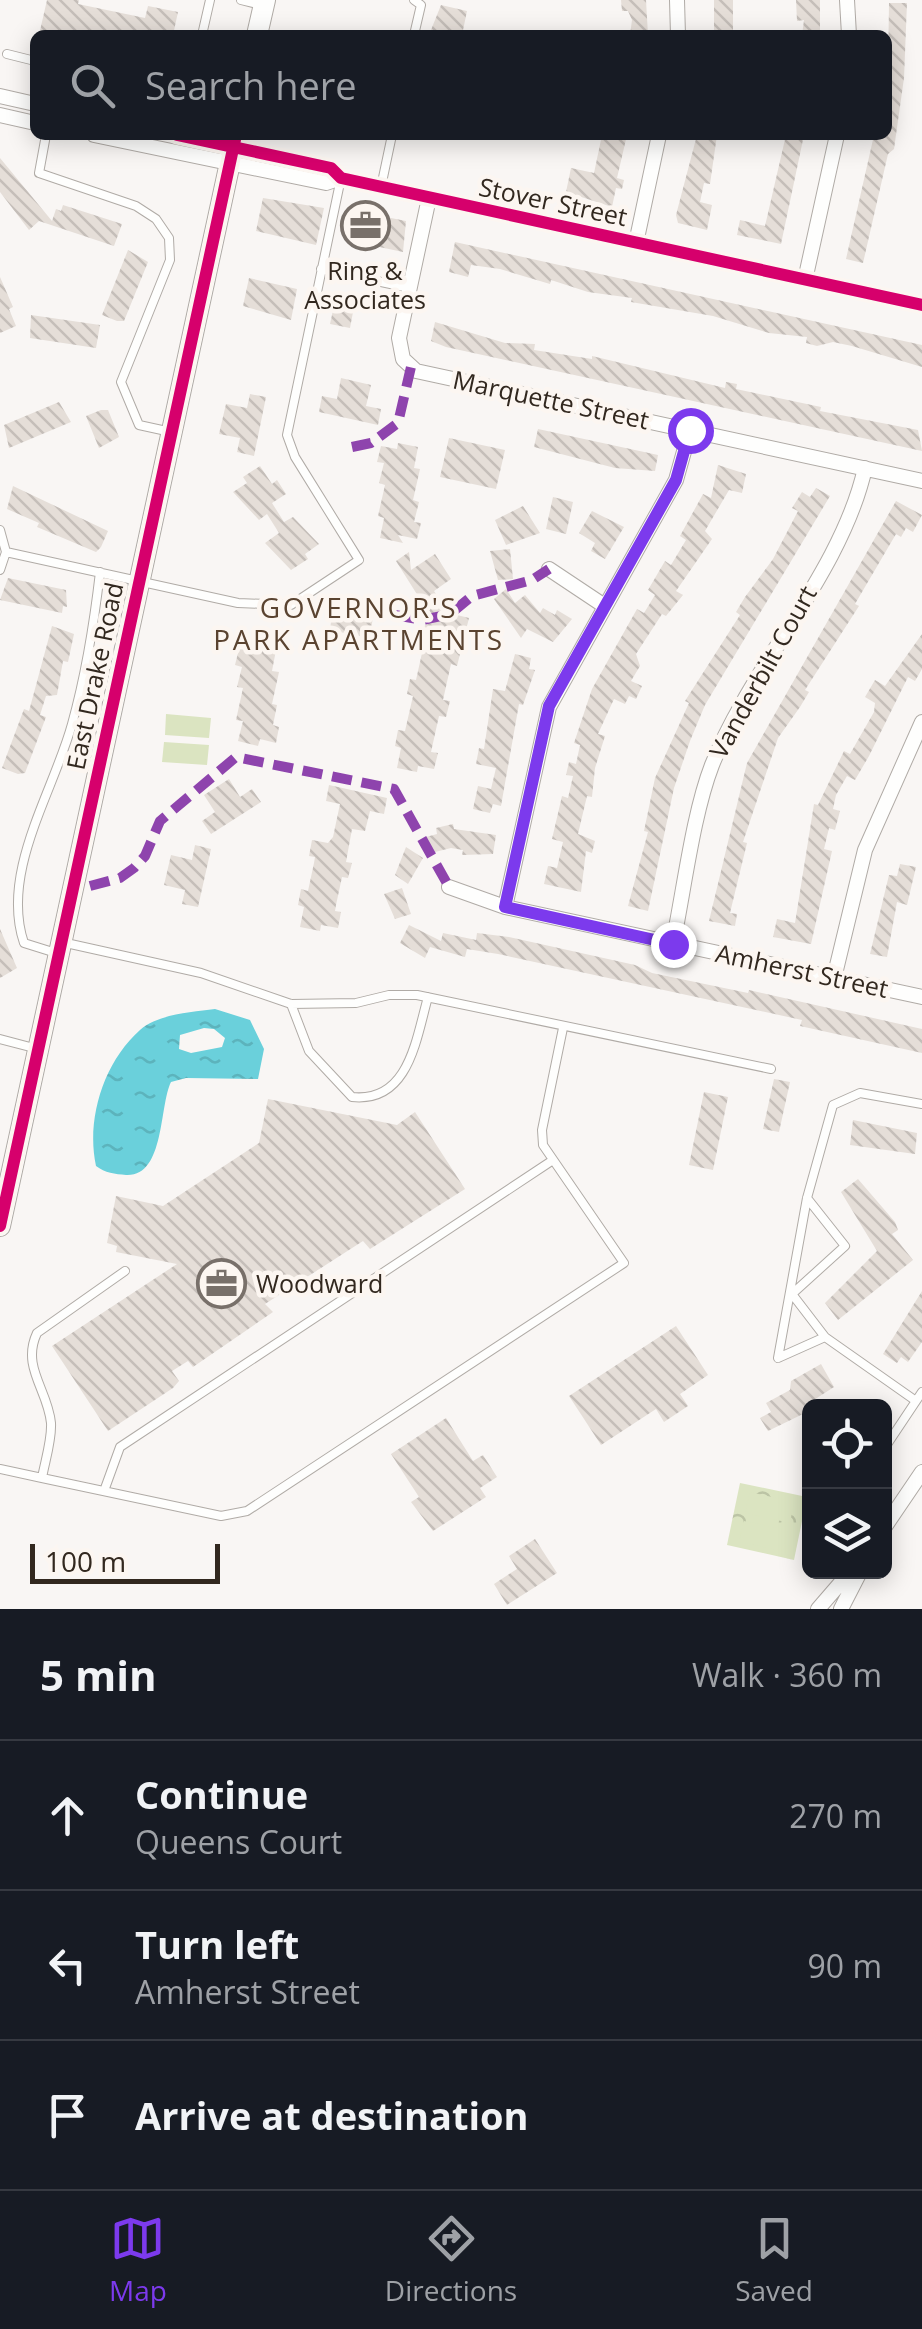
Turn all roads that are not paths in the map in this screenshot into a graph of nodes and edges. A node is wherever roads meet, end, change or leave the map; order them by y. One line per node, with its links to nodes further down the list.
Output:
1 (210, 0): 7 (lane)
2 (241, 0): 6 (lane)
3 (414, 0): 9 (lane)
4 (677, 0): 10 (street)
5 (848, 0): 11 (street)
6 (264, 3): 8 (main road)
7 (203, 30)
8 (258, 30)
9 (415, 30)
10 (678, 30)
11 (849, 30)
12 (7, 54): 13 (lane)
13 (30, 59)
14 (0, 96): 15 (street)
15 (30, 103)
16 (0, 116): 17 (street)
17 (30, 121)
18 (45, 140): 34 (lane)
19 (147, 140): 24 (street, Stover Street)
20 (199, 140): 24 (street, Stover Street)
21 (391, 140): 26 (lane)
22 (658, 140): 28 (street)
23 (836, 140): 30 (street)
24 (232, 148): 25 (street, Stover Street); 34 (main road, East Drake Road)
25 (341, 178): 26 (street, Stover Street); 29 (lane)
26 (380, 187): 27 (street, Stover Street)
27 (429, 198): 28 (street, Stover Street); 31 (street, Marquette Street)
28 (636, 243): 30 (street, Stover Street)
29 (320, 268): 31 (lane); 42 (lane)
30 (805, 280): 32 (street, Stover Street)
31 (410, 288): 33 (street, Marquette Street)
32 (922, 305)
33 (690, 430): 35 (street, Marquette Street); 43 (street)
34 (171, 432): 42 (main road, East Drake Road)
35 (865, 468): 36 (street, Marquette Street); 47 (street, Vanderbilt Court)
36 (922, 481)
37 (0, 530): 38 (lane)
38 (6, 552): 40 (lane); 41 (lane)
39 (549, 569): 43 (street)
40 (0, 570)
41 (100, 572): 42 (lane); 48 (lane)
42 (139, 580): 48 (main road, East Drake Road)
43 (603, 606): 46 (street)
44 (922, 722): 49 (street)
45 (449, 886): 46 (street, Amherst Street)
46 (505, 907): 47 (street, Amherst Street)
47 (673, 944): 49 (street, Amherst Street)
48 (60, 948): 52 (lane); 55 (main road, East Drake Road)
49 (834, 978): 50 (street, Amherst Street)
50 (922, 997)
51 (428, 998): 52 (lane); 52 (lane); 53 (lane)
52 (291, 1004)
53 (564, 1028): 56 (lane); 58 (lane)
54 (0, 1039): 55 (lane)
55 (38, 1049): 60 (main road, East Drake Road)
56 (771, 1069)
57 (922, 1104): 59 (lane)
58 (553, 1160): 70 (lane); 70 (lane)
59 (807, 1198): 62 (lane); 62 (lane)
60 (0, 1226)
61 (124, 1271): 69 (lane)
62 (792, 1294): 63 (lane); 63 (lane)
63 (826, 1337): 65 (lane)
64 (922, 1392): 65 (lane)
65 (916, 1401): 66 (lane)
66 (892, 1438)
67 (0, 1469): 69 (lane)
68 (922, 1472): 71 (street)
69 (42, 1478): 70 (lane)
70 (104, 1491)
71 (892, 1516)
72 (844, 1579): 74 (street)
73 (856, 1579): 75 (street)
74 (818, 1609)
75 (841, 1609)

